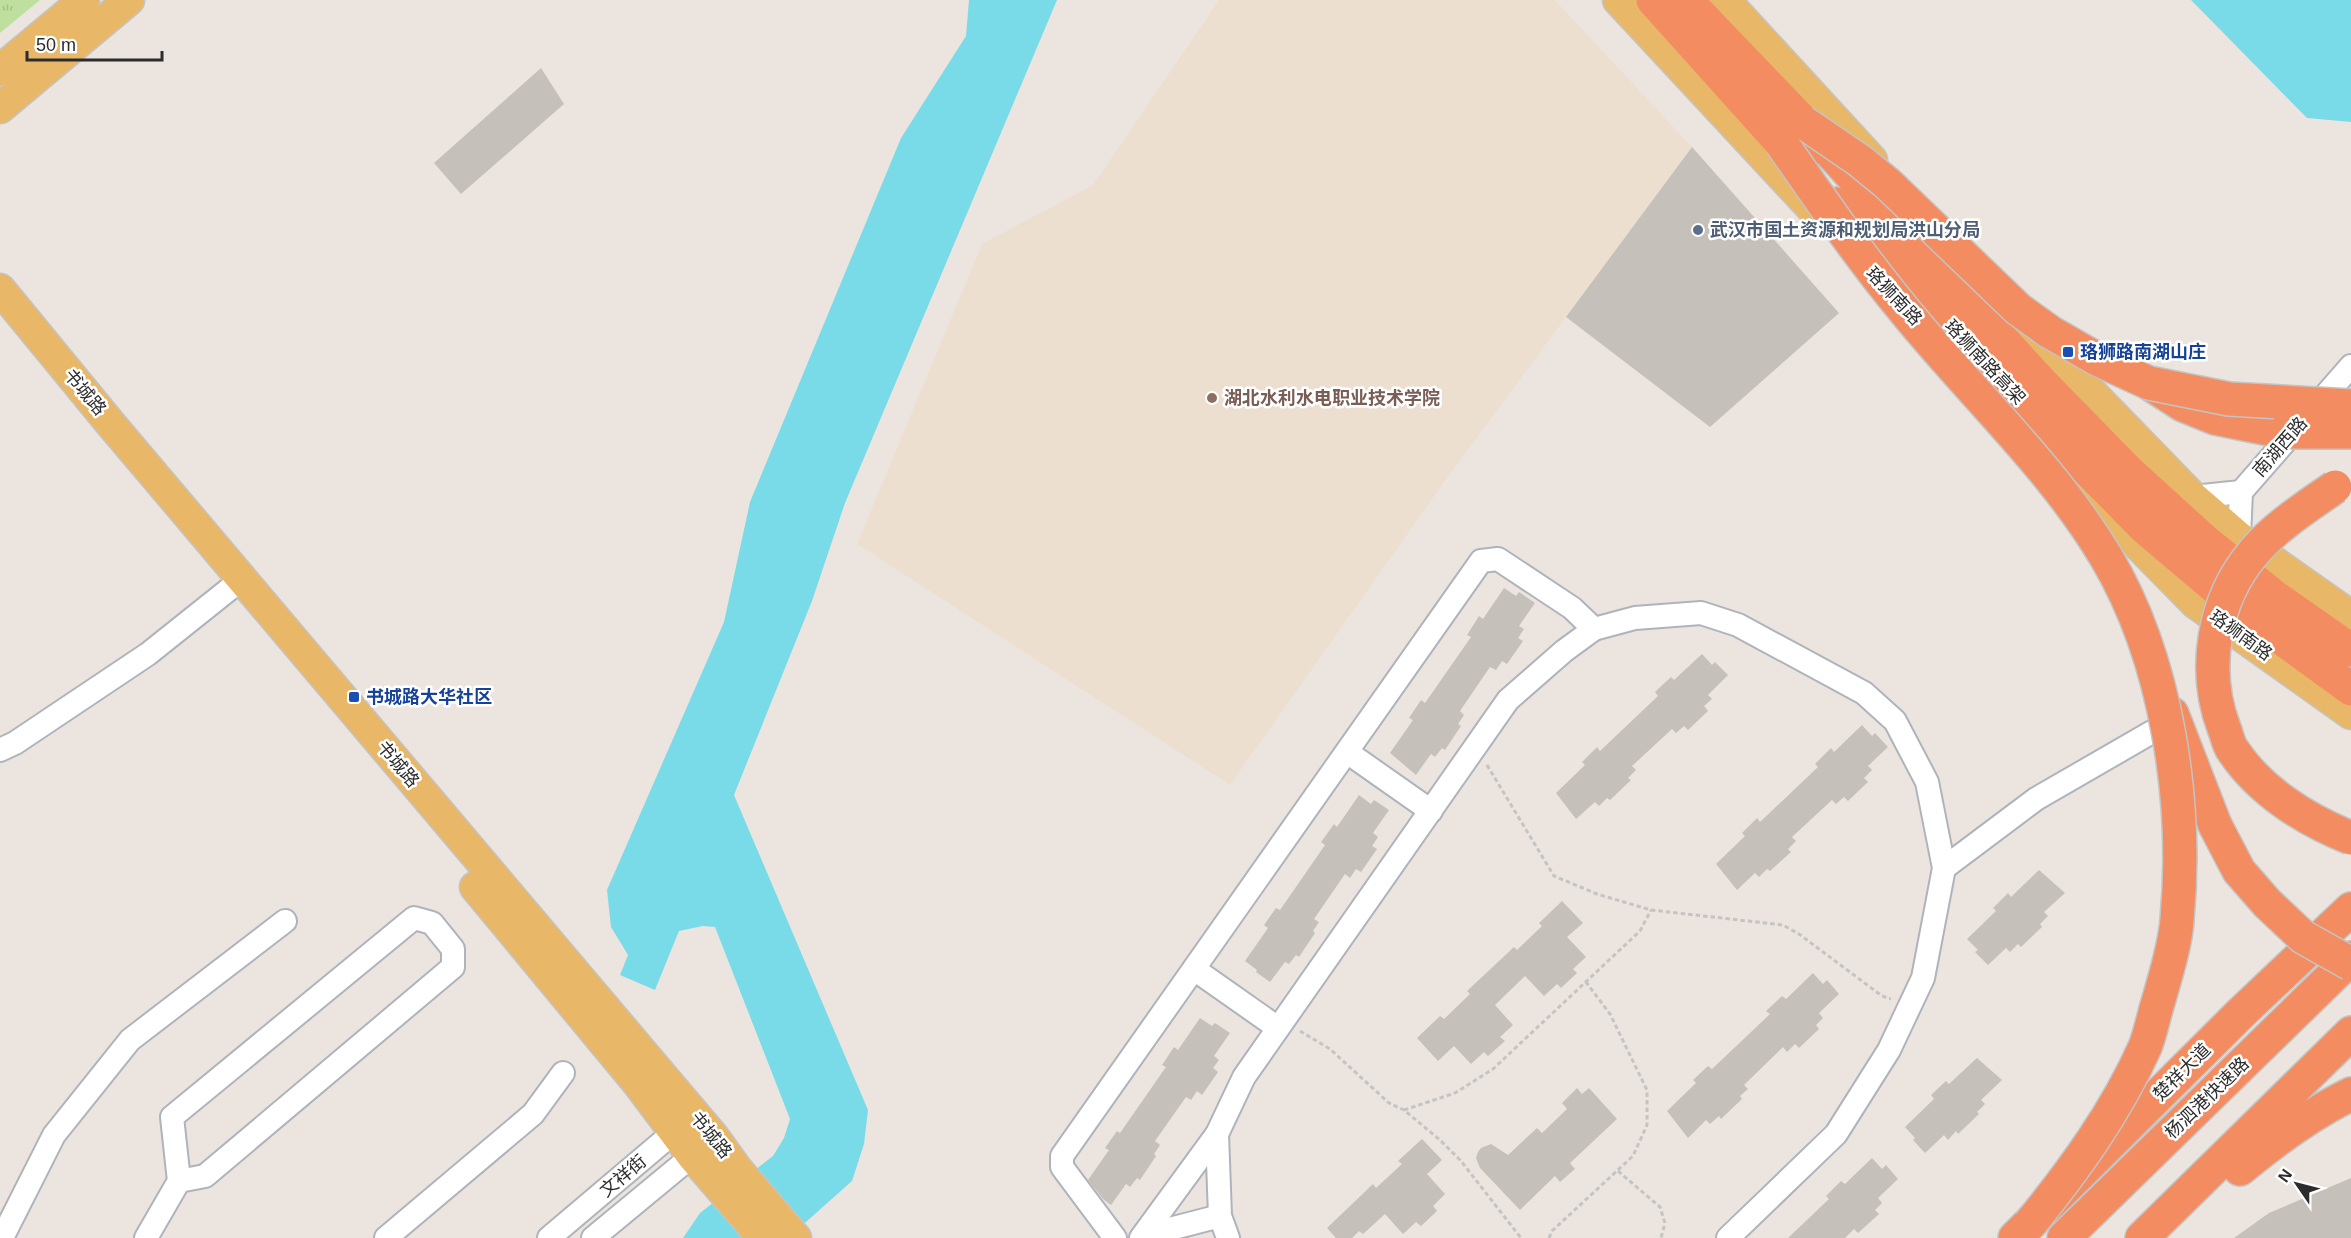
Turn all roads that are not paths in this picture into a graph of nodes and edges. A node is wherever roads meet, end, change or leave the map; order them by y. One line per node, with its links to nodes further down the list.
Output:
1 (84, 0): 7 (main road)
2 (129, 0): 8 (main road)
3 (1618, 0): 26 (main road, 珞狮南路)
4 (1653, 0): 9 (highway, 珞狮南路高架)
5 (1686, 0): 9 (highway, 珞狮南路高架)
6 (1725, 0): 18 (main road)
7 (0, 70)
8 (0, 108)
9 (1792, 133): 13 (highway, bridge); 23 (highway, 珞狮南路高架, bridge); 24 (highway, bridge); 25 (highway, 珞狮南路高架, bridge)
10 (0, 289): 20 (main road, 书城路)
11 (0, 321): 20 (main road, 书城路)
12 (2351, 366): 17 (street, 南湖西路)
13 (2149, 383): 14 (highway, bridge); 15 (highway, bridge)
14 (2351, 406)
15 (2351, 432)
16 (2351, 479): 31 (highway, bridge)
17 (2241, 492): 18 (street, 南湖西路); 19 (street)
18 (2193, 497): 19 (main road)
19 (2239, 537): 21 (main road)
20 (234, 585): 28 (street); 43 (main road, 书城路)
21 (2351, 616)
22 (1594, 629): 29 (street); 30 (street); 32 (street)
23 (2351, 650)
24 (2157, 676): 36 (highway, bridge); 62 (highway, bridge)
25 (2351, 689)
26 (2351, 714)
27 (2152, 732): 32 (street)
28 (0, 750)
29 (1347, 752): 30 (street); 37 (street)
30 (1431, 811): 38 (street)
31 (2351, 838)
32 (1944, 868): 61 (street)
33 (2351, 909): 62 (highway, 楚祥大道)
34 (285, 921): 53 (street)
35 (2351, 958): 63 (highway, 杨泗港快速路)
36 (2351, 964)
37 (1194, 969): 38 (street); 59 (street)
38 (1280, 1025): 44 (street)
39 (2351, 1033): 64 (highway)
40 (563, 1073): 55 (street)
41 (2351, 1078): 46 (highway)
42 (2351, 1094): 46 (highway)
43 (682, 1121): 45 (main road, 书城路); 47 (main road, 书城路); 56 (street, 文祥街)
44 (1217, 1134): 50 (street); 52 (street)
45 (714, 1137): 47 (street, 文祥街); 48 (main road, 书城路)
46 (2273, 1141): 65 (highway)
47 (693, 1157): 48 (main road, 书城路); 57 (street, 文祥街)
48 (728, 1178): 51 (main road, 书城路); 58 (main road, 书城路)
49 (179, 1181): 49 (street); 54 (street)
50 (1220, 1216): 52 (street); 60 (street)
51 (796, 1237)
52 (1142, 1237)
53 (2, 1238)
54 (146, 1238)
55 (386, 1238)
56 (549, 1238)
57 (594, 1238)
58 (763, 1238)
59 (1115, 1238)
60 (1228, 1238)
61 (1728, 1238)
62 (2016, 1238)
63 (2064, 1238)
64 (2142, 1238)
65 (2158, 1238)

